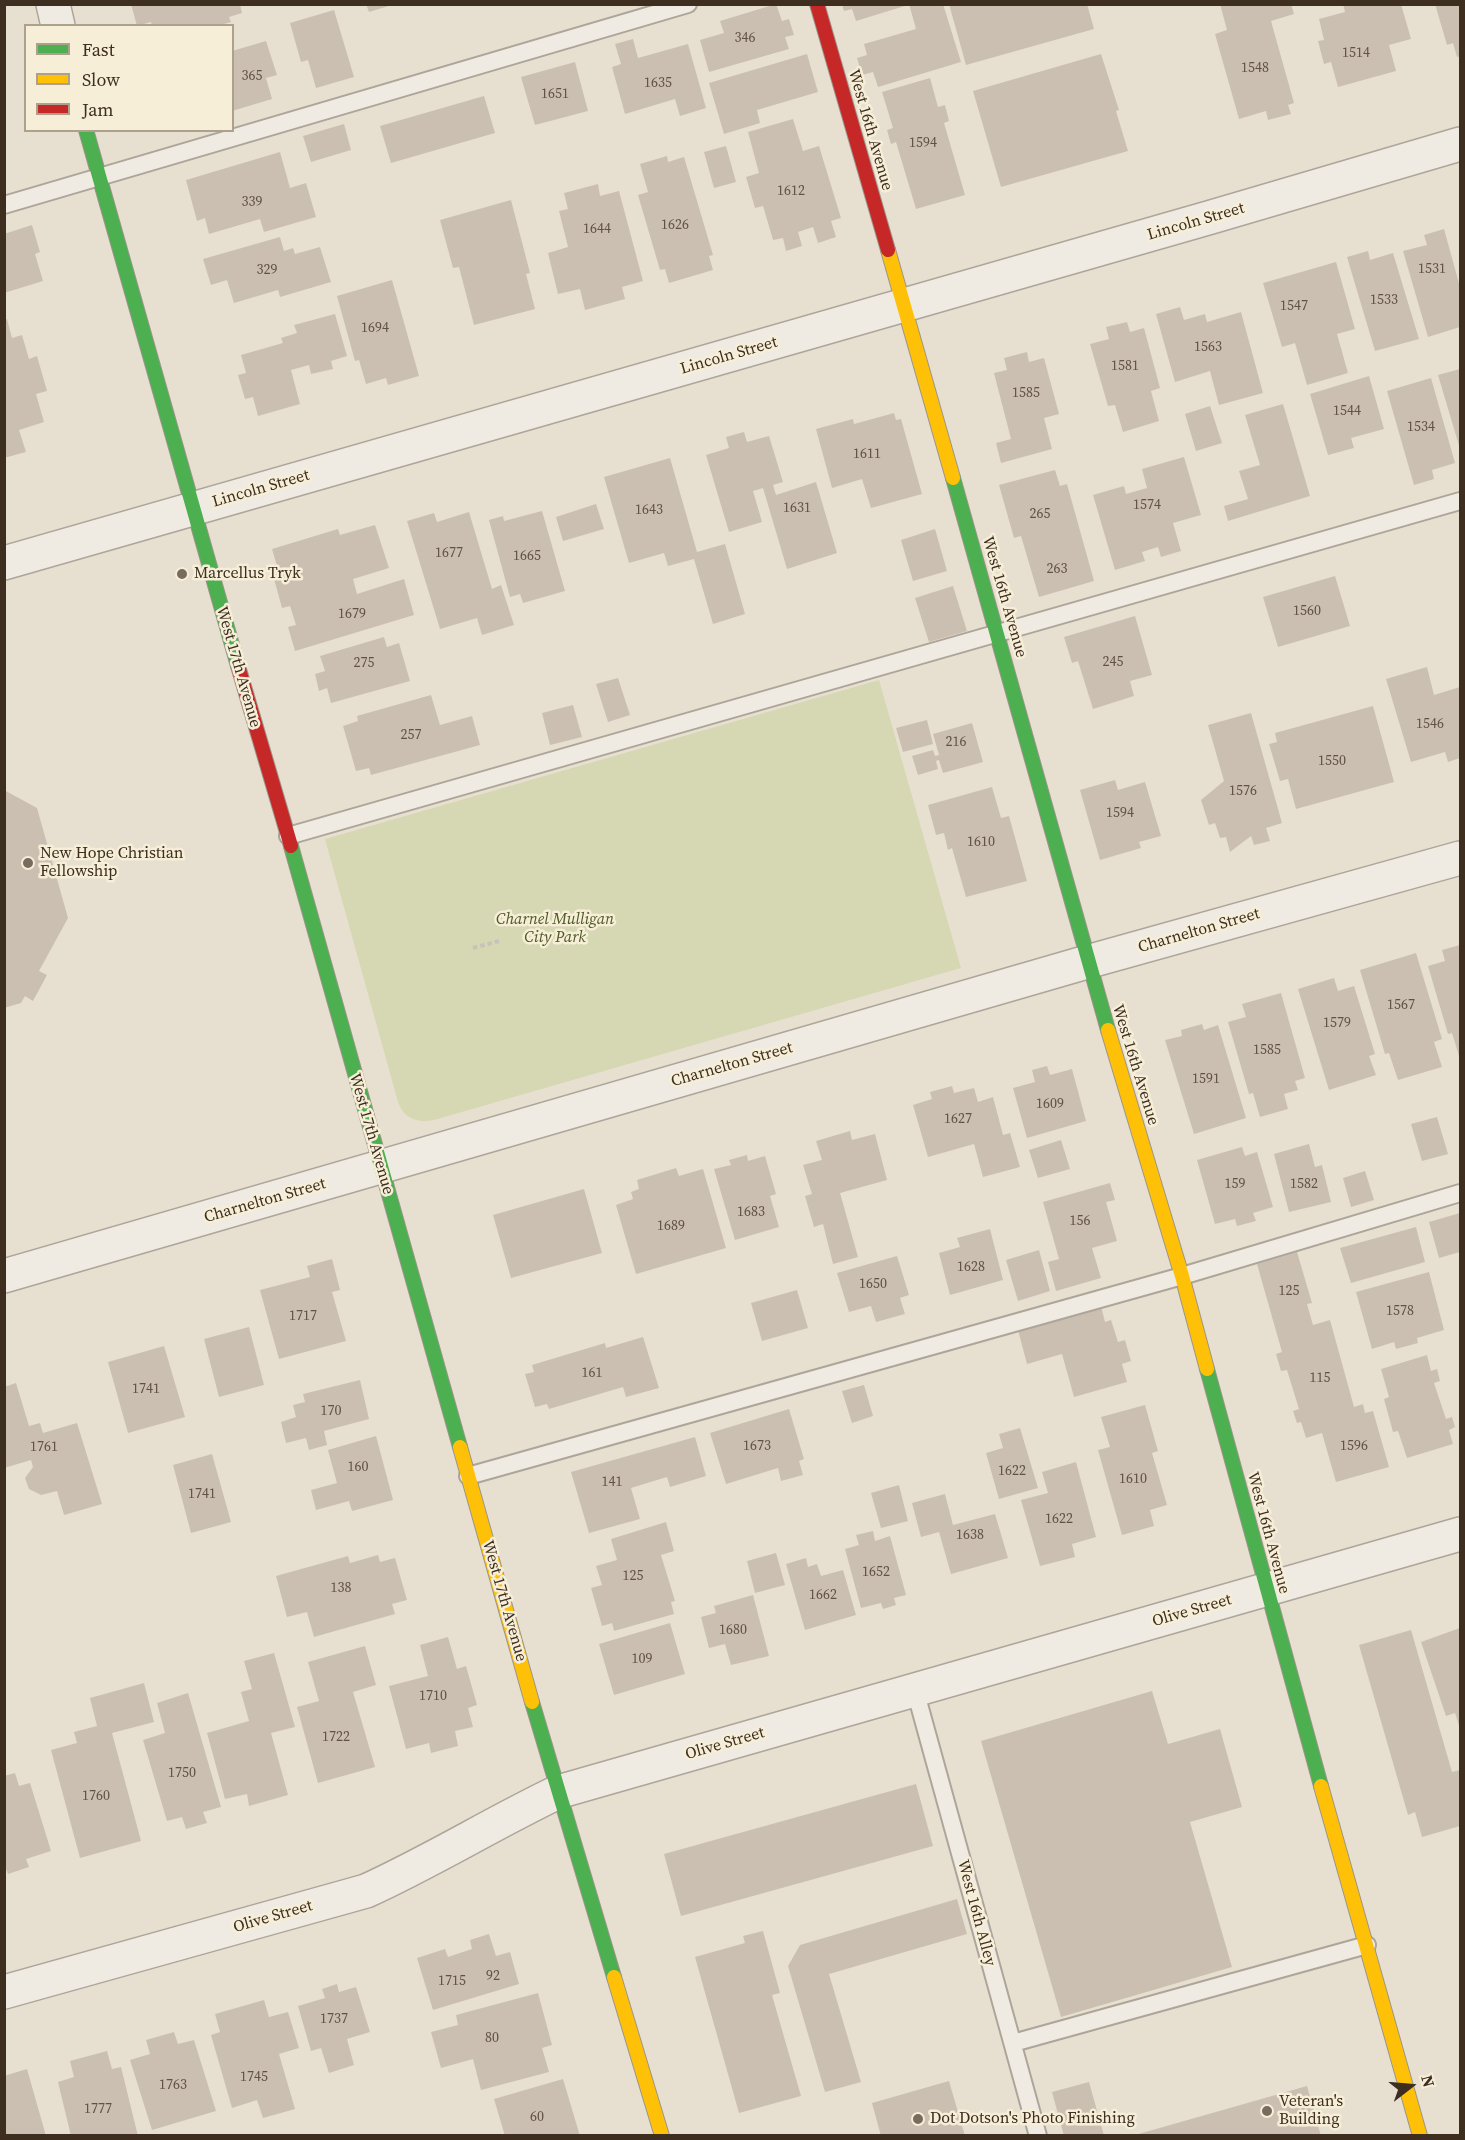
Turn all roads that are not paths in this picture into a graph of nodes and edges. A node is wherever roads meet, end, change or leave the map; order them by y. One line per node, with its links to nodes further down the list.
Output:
1 (53, 4): 4 (street)
2 (688, 4): 7 (lane)
3 (817, 4): 9 (street, West 16th Avenue)
4 (58, 24)
5 (87, 132): 7 (street, West 17th Avenue)
6 (1458, 146): 9 (street, Lincoln Street)
7 (99, 178): 8 (lane); 11 (street, West 17th Avenue)
8 (4, 205)
9 (904, 305): 11 (street, Lincoln Street); 13 (street, West 16th Avenue)
10 (1461, 501): 13 (lane)
11 (192, 509): 12 (street, Lincoln Street); 14 (street, West 17th Avenue)
12 (4, 563)
13 (998, 634): 14 (lane); 16 (street, West 16th Avenue)
14 (288, 836): 17 (street, West 17th Avenue)
15 (1461, 858): 16 (street, Charnelton Street)
16 (1087, 962): 17 (street, Charnelton Street); 20 (street, West 16th Avenue)
17 (381, 1167): 19 (street, Charnelton Street); 21 (street, West 17th Avenue)
18 (1461, 1193): 20 (lane)
19 (4, 1276)
20 (1182, 1276): 21 (lane); 23 (street, West 16th Avenue)
21 (468, 1476): 25 (street, West 17th Avenue)
22 (1461, 1534): 23 (street, Olive Street)
23 (1266, 1590): 24 (street, Olive Street); 26 (street, West 16th Avenue)
24 (915, 1690): 25 (street, Olive Street); 28 (lane, West 16th Alley)
25 (558, 1792): 27 (street, Olive Street); 29 (street, West 17th Avenue)
26 (1367, 1945): 28 (lane); 31 (street, West 16th Avenue)
27 (4, 1992)
28 (1013, 2043): 30 (lane, West 16th Alley)
29 (662, 2136)
30 (1038, 2136)
31 (1420, 2136)

